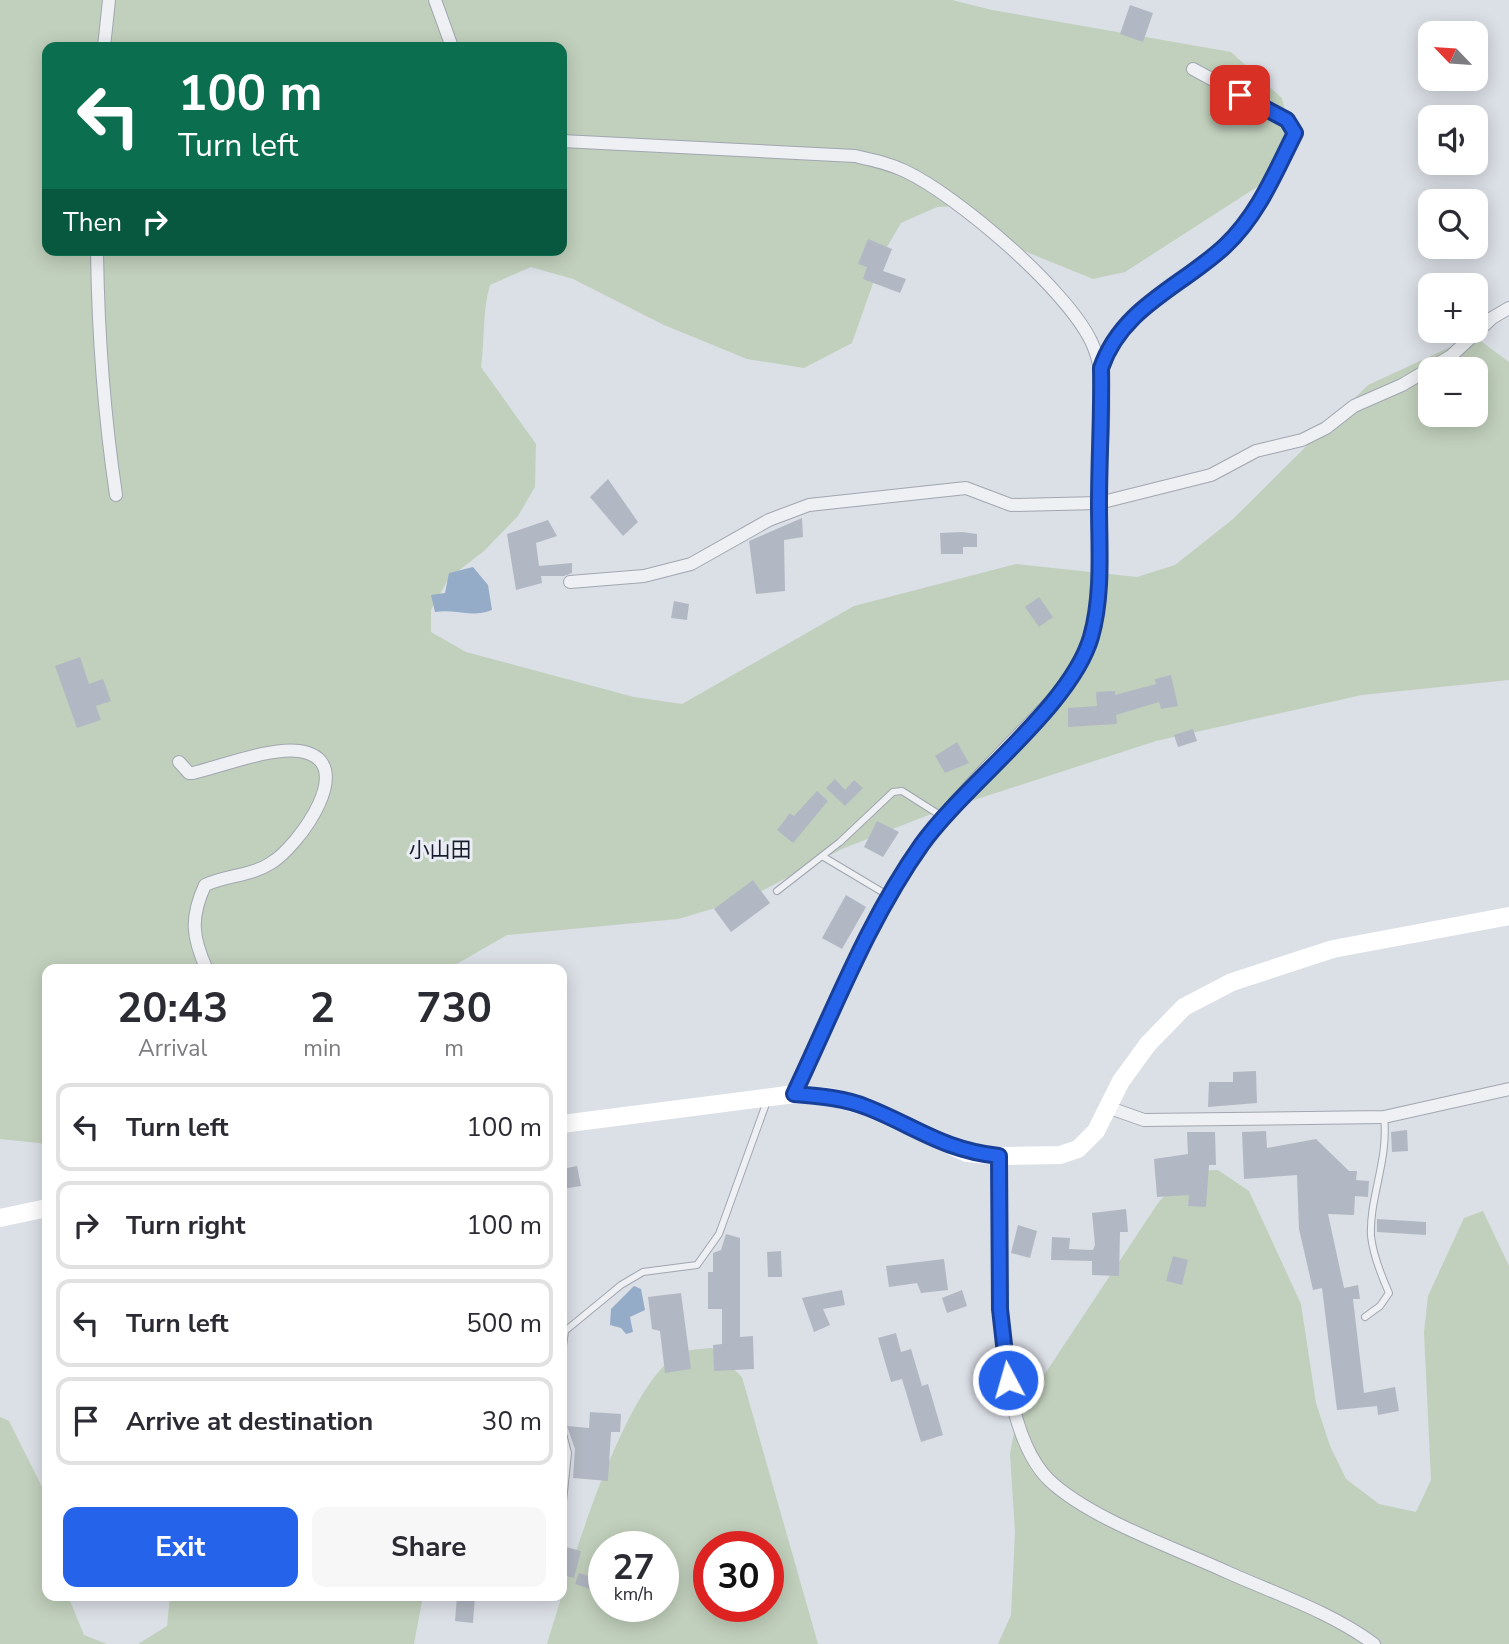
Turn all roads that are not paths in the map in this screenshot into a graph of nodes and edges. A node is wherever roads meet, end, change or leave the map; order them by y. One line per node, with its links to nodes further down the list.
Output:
1 (109, 0): 3 (street)
2 (435, 0): 4 (street)
3 (105, 42)
4 (450, 42)
5 (1194, 69): 9 (street)
6 (567, 141): 9 (street)
7 (97, 256): 10 (street)
8 (1509, 309): 11 (street)
9 (1101, 368): 11 (street)
10 (117, 495)
11 (1099, 503): 12 (street); 14 (street)
12 (570, 582)
13 (178, 762): 19 (street)
14 (943, 817): 15 (lane); 17 (street)
15 (822, 856): 16 (lane); 17 (lane)
16 (777, 891)
17 (889, 897): 21 (street)
18 (1509, 916): 23 (street)
19 (204, 964)
20 (1509, 1089): 24 (street)
21 (794, 1094): 22 (street); 26 (street)
22 (769, 1096): 25 (street); 30 (lane)
23 (1107, 1107): 24 (street); 26 (street)
24 (1384, 1117): 29 (lane)
25 (567, 1123)
26 (999, 1156): 31 (street)
27 (42, 1209): 28 (street)
28 (0, 1218)
29 (1365, 1317)
30 (567, 1327)
31 (1374, 1644)

